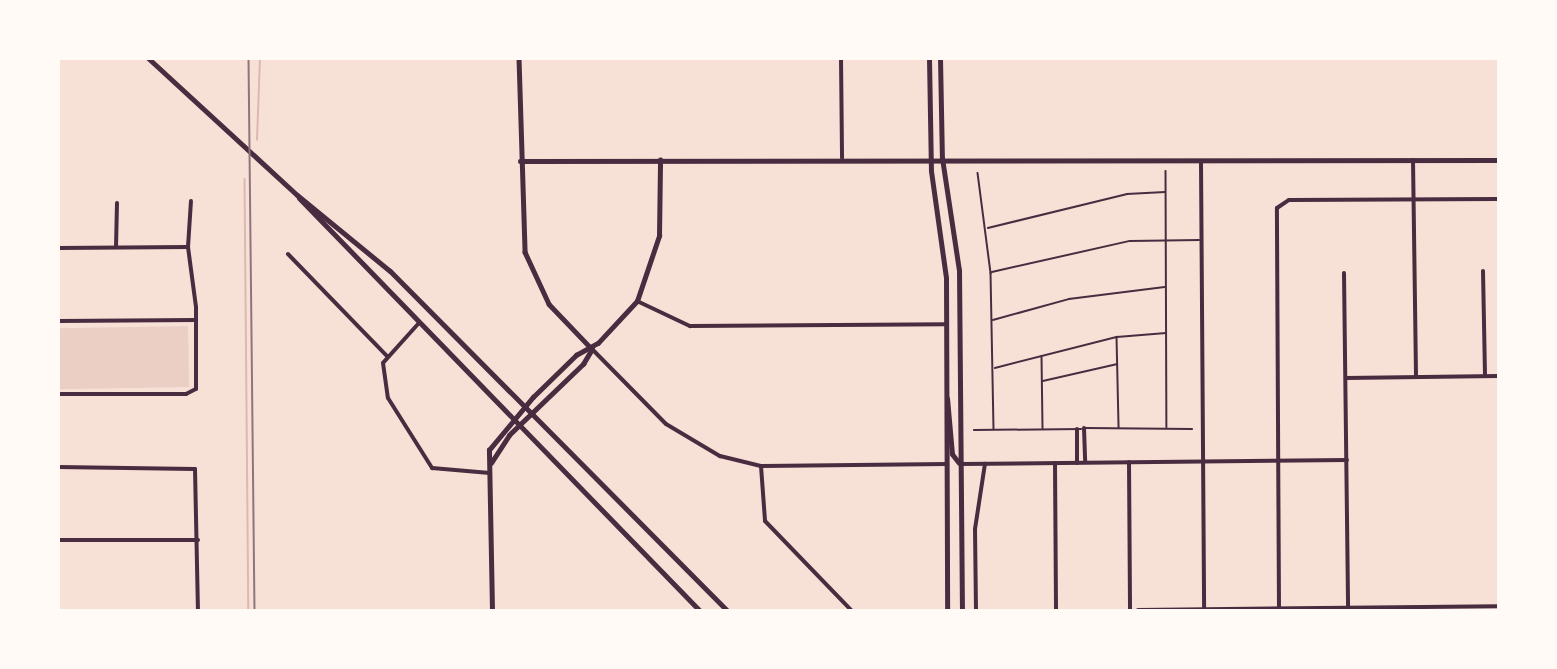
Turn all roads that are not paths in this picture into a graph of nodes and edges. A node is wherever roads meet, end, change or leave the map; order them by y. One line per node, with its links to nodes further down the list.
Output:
1 (148, 58): 17 (main road)
2 (519, 58): 12 (street)
3 (841, 58): 6 (street)
4 (929, 58): 7 (main road)
5 (940, 58): 8 (main road)
6 (842, 158): 7 (street); 9 (street)
7 (931, 158): 8 (street); 38 (main road)
8 (942, 158): 13 (street); 74 (main road)
9 (660, 160): 12 (street); 33 (street)
10 (1413, 160): 11 (street); 13 (street); 19 (street)
11 (1498, 160)
12 (520, 161): 41 (street)
13 (1201, 162): 24 (street)
14 (1166, 171): 16 (lane)
15 (978, 172): 22 (lane)
16 (1166, 192): 22 (lane); 23 (lane)
17 (297, 195): 37 (main road); 53 (main road)
18 (1498, 199): 19 (street)
19 (1414, 200): 48 (street); 67 (street)
20 (191, 201): 26 (street)
21 (117, 203): 25 (street)
22 (987, 228): 30 (lane)
23 (1165, 240): 24 (lane); 30 (lane); 32 (lane)
24 (1201, 240): 66 (street)
25 (116, 247): 26 (street); 27 (street)
26 (188, 247): 34 (street)
27 (58, 248)
28 (288, 254): 43 (street)
29 (1483, 271): 46 (street)
30 (991, 273): 36 (lane)
31 (1344, 273): 49 (street)
32 (1166, 287): 36 (lane); 39 (lane)
33 (637, 301): 38 (street); 41 (street)
34 (196, 320): 35 (street); 51 (street)
35 (58, 321)
36 (992, 321): 45 (lane)
37 (418, 324): 43 (street); 55 (main road)
38 (946, 324): 52 (main road)
39 (1167, 333): 40 (lane); 60 (lane)
40 (1117, 337): 42 (lane); 44 (lane)
41 (592, 349): 53 (street); 54 (street); 76 (street)
42 (1041, 355): 45 (lane); 50 (lane)
43 (387, 356): 78 (street)
44 (1117, 364): 50 (lane); 59 (lane)
45 (994, 368): 61 (lane)
46 (1485, 376): 47 (street); 48 (street)
47 (1498, 376)
48 (1416, 377): 49 (street)
49 (1346, 378): 65 (street)
50 (1043, 381): 57 (lane)
51 (58, 394)
52 (946, 394): 73 (main road); 74 (main road)
53 (525, 405): 54 (main road); 55 (street)
54 (533, 414): 56 (street); 88 (main road)
55 (511, 420): 56 (main road); 72 (street)
56 (518, 427): 72 (street); 87 (main road)
57 (1043, 428): 61 (lane); 62 (lane)
58 (1084, 428): 59 (lane); 62 (lane); 69 (street)
59 (1119, 428): 60 (lane)
60 (1167, 428): 63 (lane)
61 (994, 429): 64 (lane)
62 (1077, 429): 68 (street)
63 (1192, 429)
64 (974, 430)
65 (1347, 460): 67 (street); 82 (street)
66 (1203, 461): 67 (street); 70 (street); 96 (street)
67 (1277, 461): 97 (street)
68 (1077, 462): 69 (street); 71 (street)
69 (1085, 462): 70 (street)
70 (1129, 462): 94 (street)
71 (1055, 463): 75 (street); 93 (street)
72 (491, 464): 78 (street)
73 (947, 464): 76 (street); 90 (main road)
74 (960, 464): 75 (street); 91 (main road)
75 (985, 464): 92 (street)
76 (761, 466): 89 (street)
77 (58, 467): 80 (street)
78 (490, 473): 86 (street)
79 (58, 540): 80 (street)
80 (198, 540): 85 (street)
81 (1498, 606): 84 (street)
82 (1348, 608): 83 (street); 97 (street)
83 (1404, 609): 84 (street)
84 (1471, 609)
85 (198, 610)
86 (492, 610)
87 (699, 610)
88 (727, 610)
89 (851, 610)
90 (947, 610)
91 (962, 610)
92 (976, 610)
93 (1056, 610)
94 (1130, 610)
95 (1138, 610): 96 (street)
96 (1204, 610): 97 (street)
97 (1279, 610)

